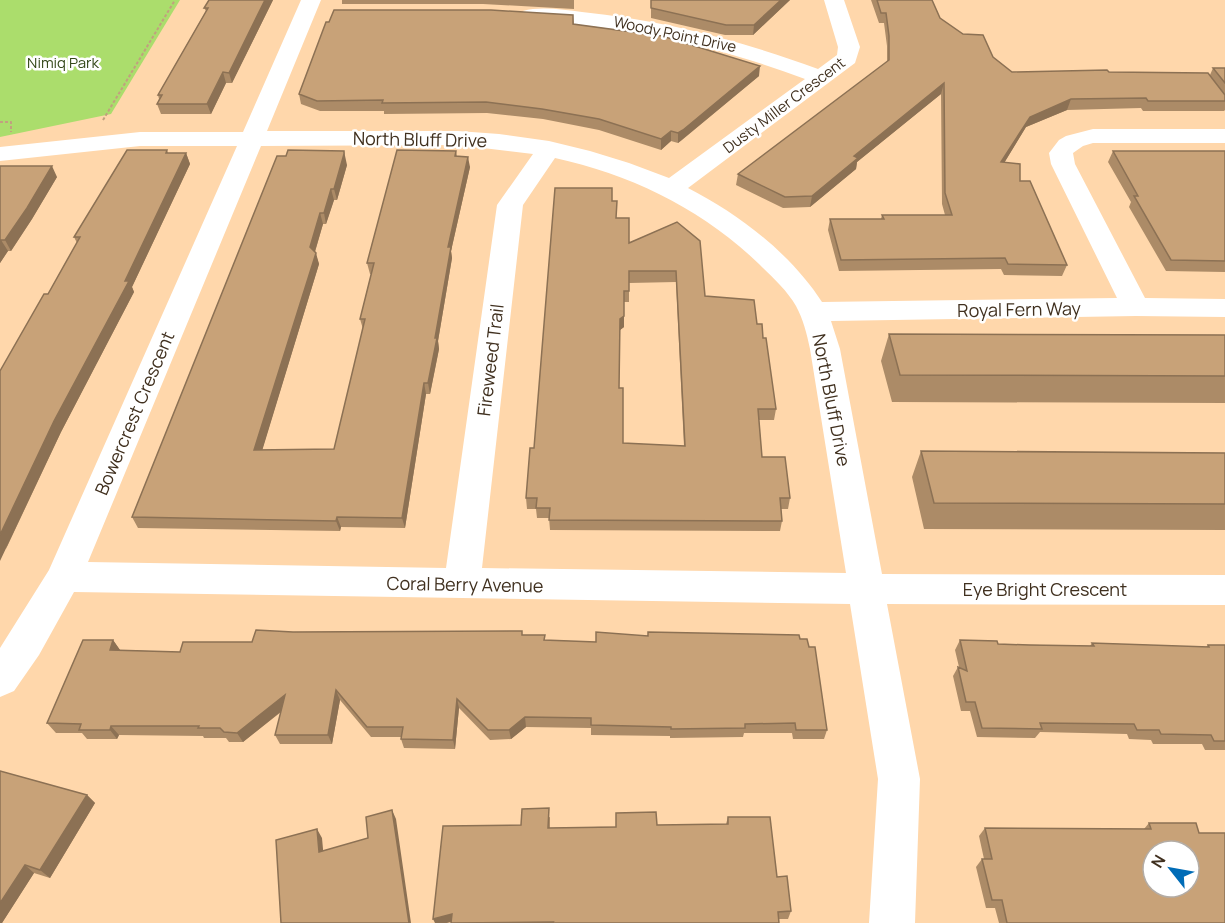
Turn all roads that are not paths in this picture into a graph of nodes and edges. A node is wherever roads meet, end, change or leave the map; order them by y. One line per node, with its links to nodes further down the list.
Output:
1 (834, 0): 5 (street, Dusty Miller Crescent)
2 (314, 8): 7 (street)
3 (607, 10): 4 (street, Woody Point Drive); 5 (street, Woody Point Drive)
4 (513, 14)
5 (823, 78): 10 (street, Dusty Miller Crescent)
6 (1225, 136): 11 (street)
7 (251, 138): 8 (street, North Bluff Drive); 9 (street, North Bluff Drive); 14 (street, Bowercrest Crescent)
8 (549, 148): 10 (street, North Bluff Drive); 15 (street, Fireweed Trail)
9 (0, 154)
10 (672, 188): 13 (street, North Bluff Drive)
11 (1136, 307): 12 (street, Royal Fern Way); 13 (street, Royal Fern Way)
12 (1225, 308)
13 (814, 312): 16 (street, North Bluff Drive)
14 (64, 577): 15 (street, Coral Berry Avenue); 18 (street, Bowercrest Crescent)
15 (462, 584): 16 (street, Coral Berry Avenue)
16 (866, 589): 17 (street, Eye Bright Crescent); 19 (street, North Bluff Drive)
17 (1225, 590)
18 (0, 679)
19 (892, 923)

